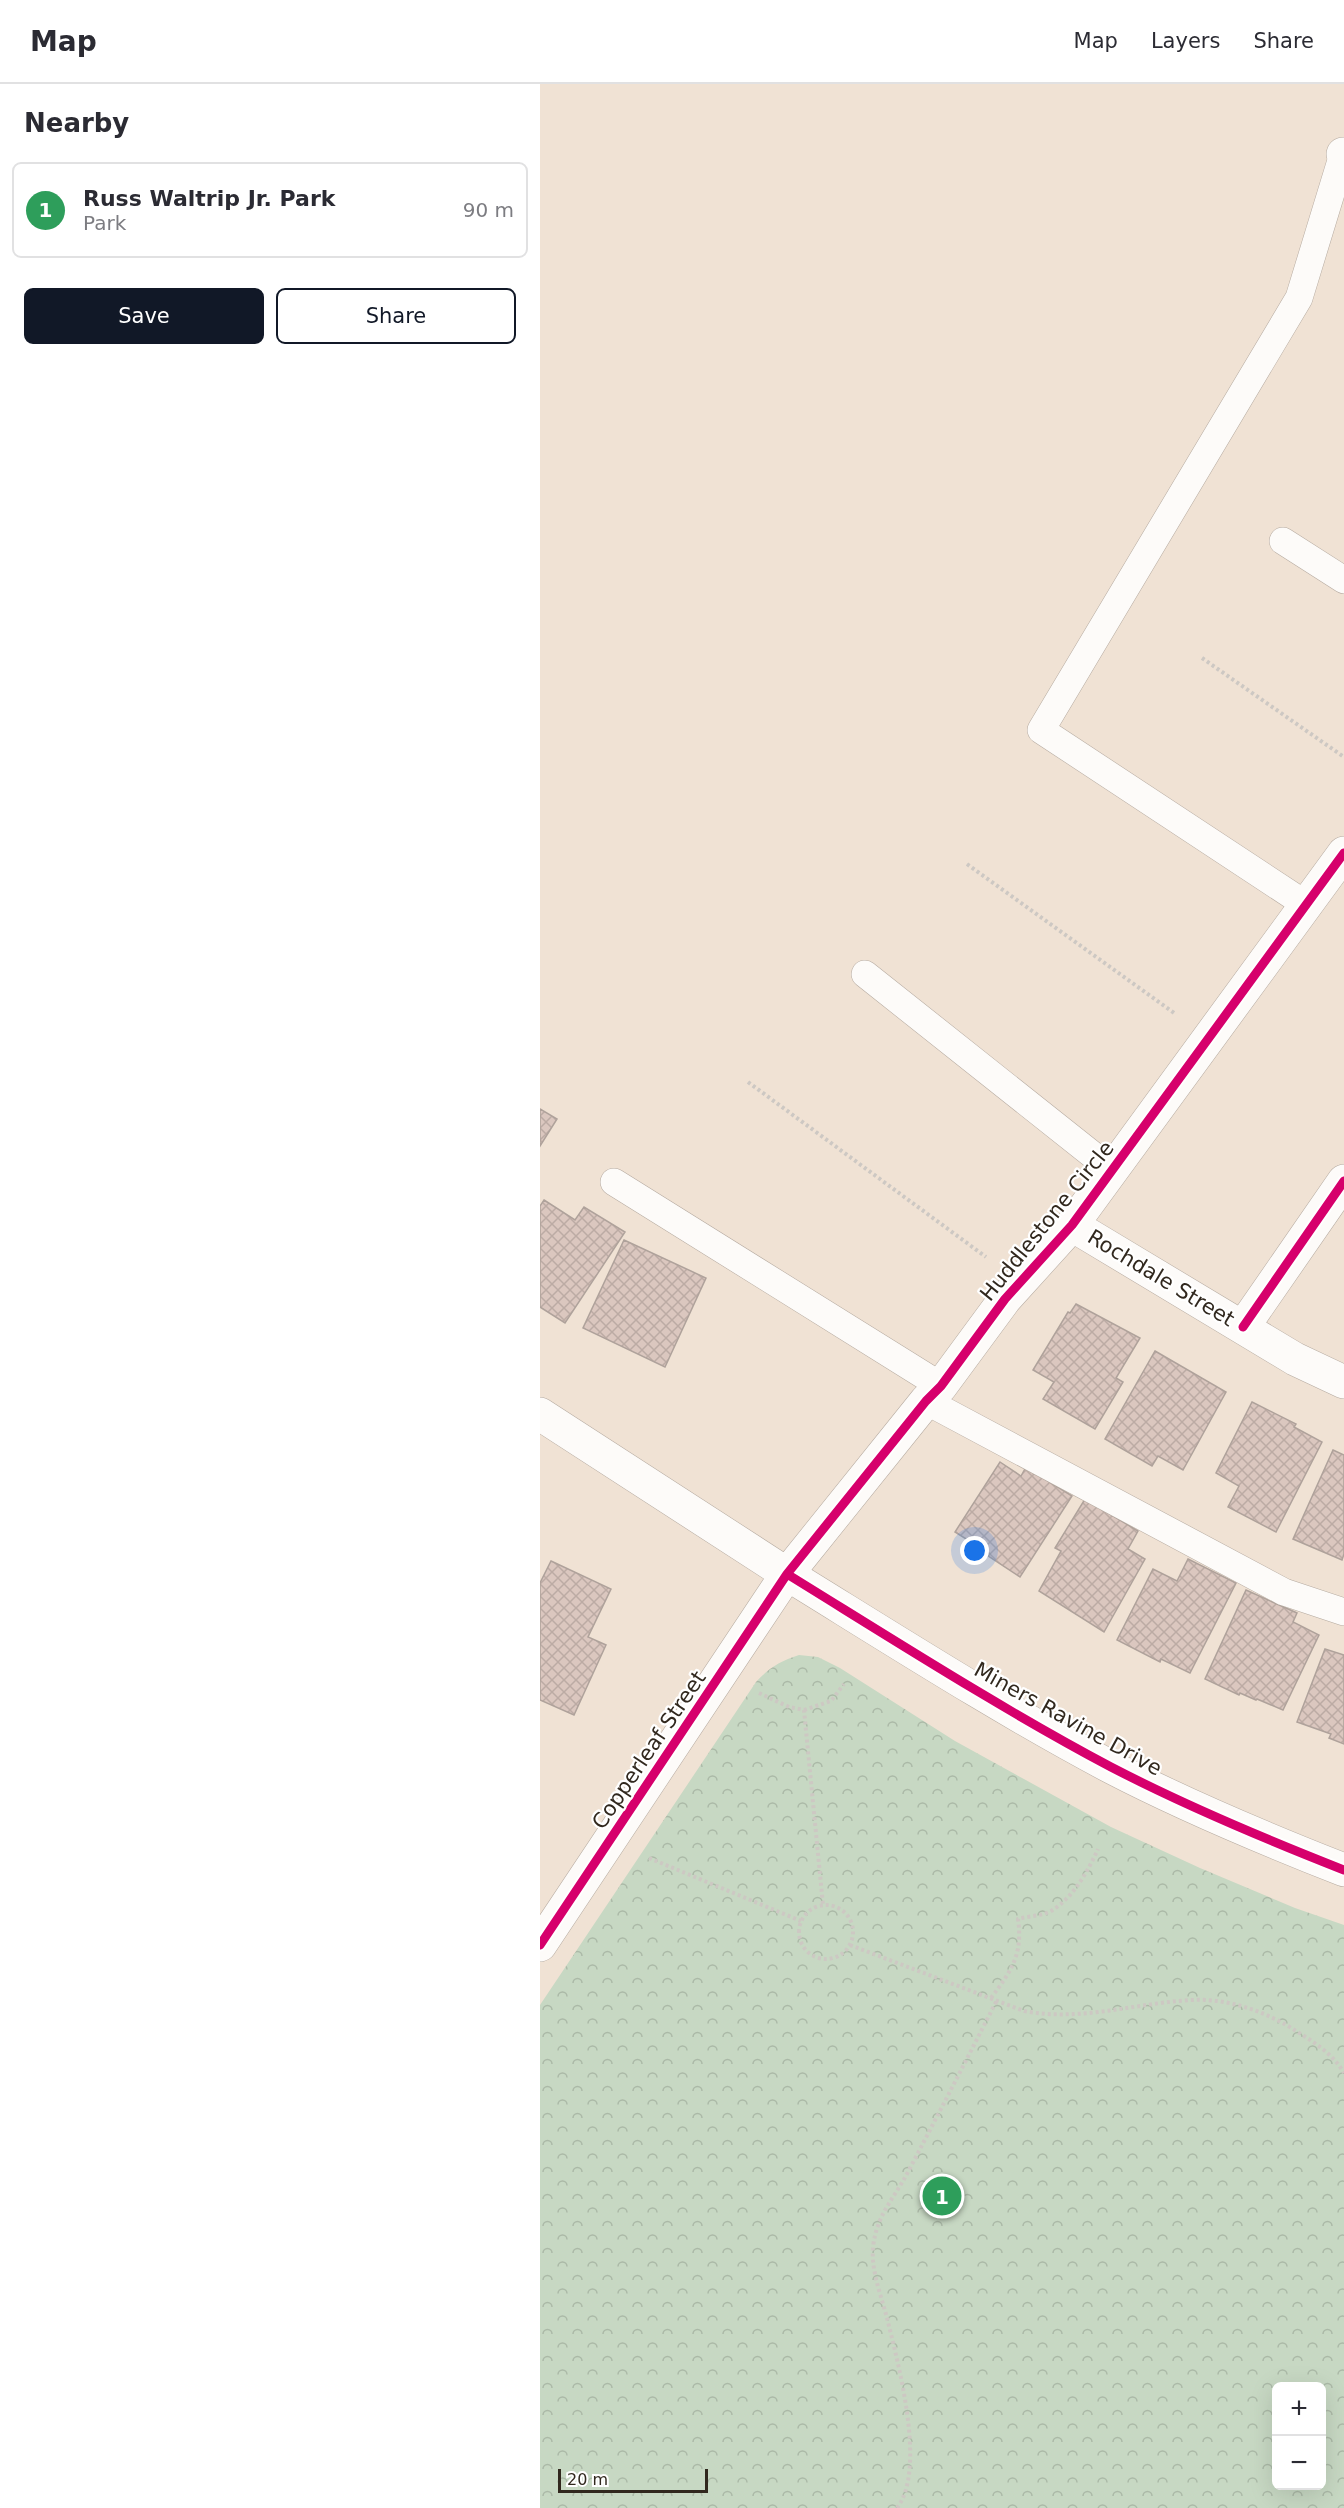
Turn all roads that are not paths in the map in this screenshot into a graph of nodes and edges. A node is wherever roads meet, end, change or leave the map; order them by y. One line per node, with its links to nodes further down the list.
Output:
1 (1343, 154): 5 (lane)
2 (1283, 541): 3 (lane)
3 (1344, 580)
4 (1344, 853): 5 (street, Huddlestone Circle)
5 (1305, 904): 7 (street, Huddlestone Circle)
6 (865, 974): 7 (lane)
7 (1113, 1171): 10 (street, Huddlestone Circle)
8 (1344, 1181): 11 (street)
9 (614, 1182): 13 (lane)
10 (1072, 1225): 11 (street, Rochdale Street); 13 (street, Huddlestone Circle)
11 (1243, 1327): 12 (street, Rochdale Street)
12 (1344, 1382)
13 (934, 1393): 15 (street, Huddlestone Circle); 16 (lane)
14 (540, 1414): 15 (street, Miners Ravine Drive)
15 (787, 1574): 17 (street, Miners Ravine Drive); 18 (street, Copperleaf Street)
16 (1344, 1612)
17 (1344, 1870)
18 (540, 1945)

